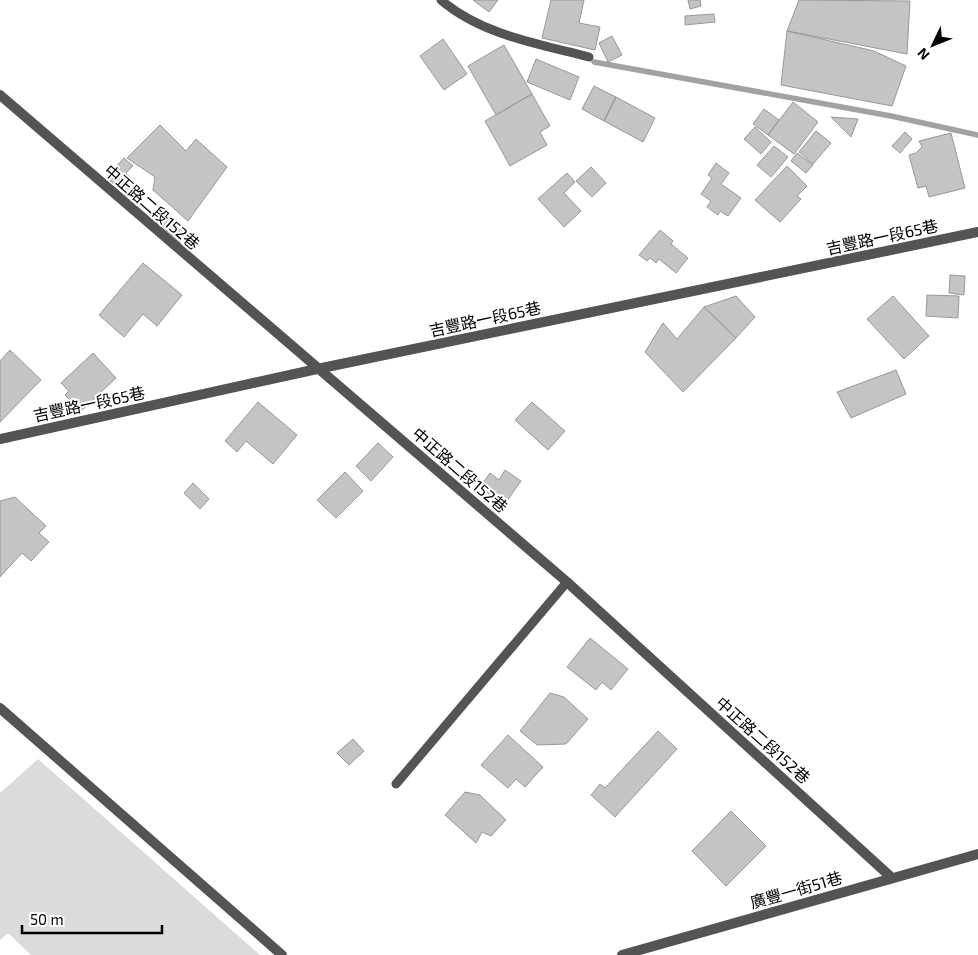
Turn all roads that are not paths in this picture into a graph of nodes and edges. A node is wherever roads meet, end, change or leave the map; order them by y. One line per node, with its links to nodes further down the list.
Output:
1 (441, 0): 2 (lane)
2 (589, 57)
3 (0, 95): 5 (street, 中正路二段152巷)
4 (978, 232): 5 (street, 吉豐路一段65巷)
5 (317, 368): 6 (street, 吉豐路一段65巷); 7 (street, 中正路二段152巷)
6 (0, 439)
7 (567, 582): 9 (lane); 11 (street, 中正路二段152巷)
8 (0, 708): 12 (street)
9 (396, 784)
10 (978, 854): 11 (street, 廣豐一街51巷)
11 (892, 878): 13 (street, 廣豐一街51巷)
12 (282, 955)
13 (622, 955)

